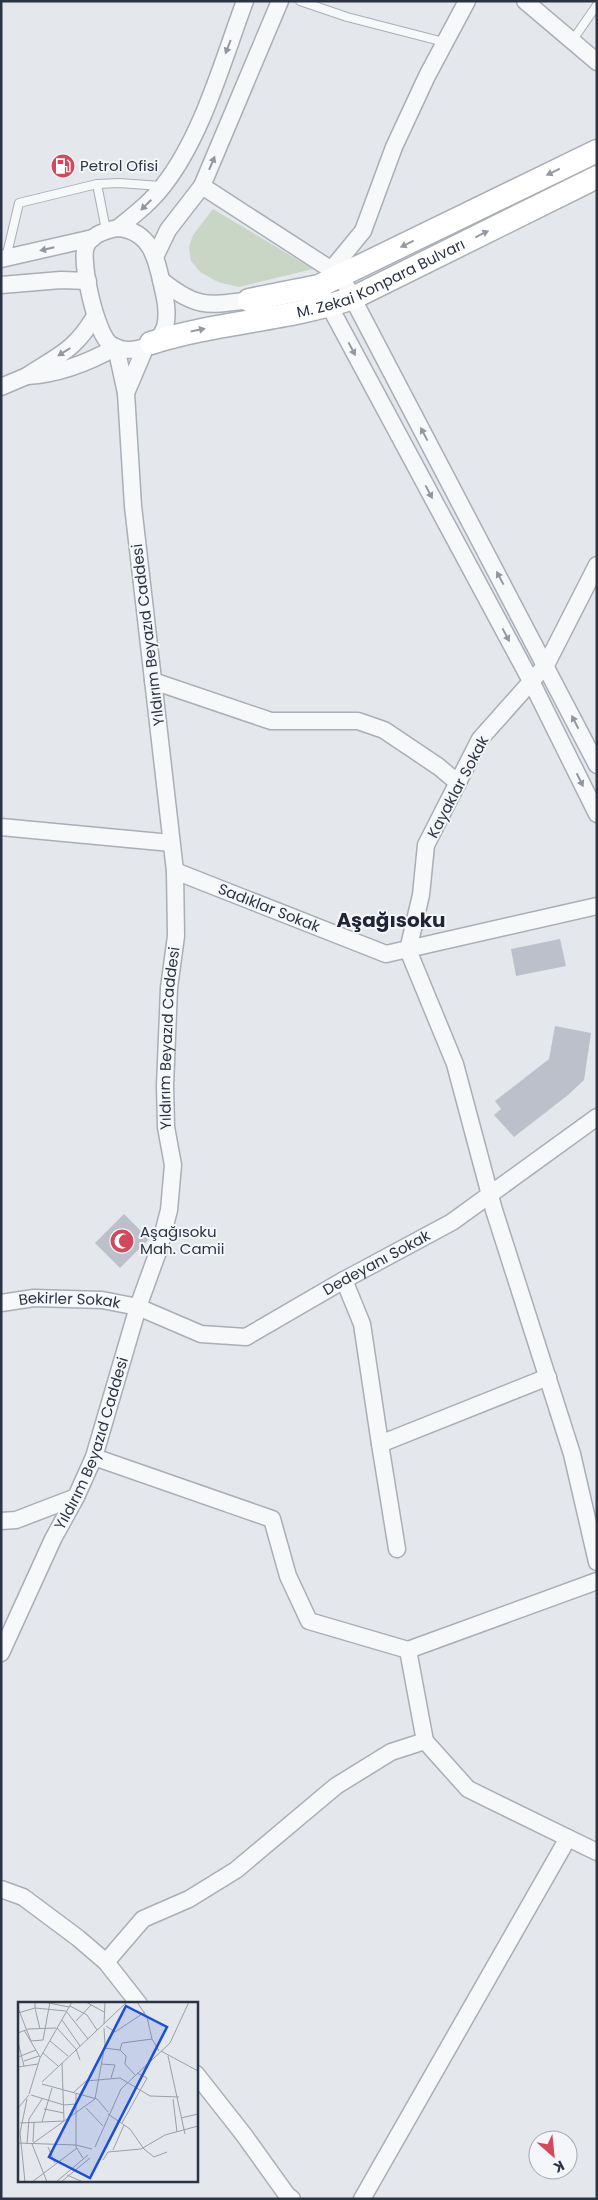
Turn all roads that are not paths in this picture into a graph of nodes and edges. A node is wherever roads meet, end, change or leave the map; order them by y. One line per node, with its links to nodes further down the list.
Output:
1 (245, 1): 13 (street, one-way to 13)
2 (280, 1): 14 (street, one-way to 2)
3 (300, 1): 8 (lane)
4 (467, 1): 8 (street)
5 (524, 1): 7 (street)
6 (597, 5): 7 (lane)
7 (572, 41): 9 (street)
8 (444, 42): 18 (street)
9 (597, 62)
10 (597, 151): 18 (main road, M. Zekai Konpara Bulvarı, one-way to 18)
11 (597, 177): 22 (main road, M. Zekai Konpara Bulvarı, one-way to 11)
12 (97, 184): 13 (lane); 15 (lane); 17 (lane)
13 (163, 186): 15 (street, one-way to 15)
14 (202, 186): 16 (street); 18 (street)
15 (106, 232): 16 (street); 17 (street, one-way to 17); 20 (street)
16 (155, 257): 19 (street)
17 (4, 258)
18 (330, 278): 22 (street); 23 (main road, M. Zekai Konpara Bulvarı); 24 (street)
19 (161, 280): 23 (street); 26 (street)
20 (88, 281): 21 (street); 25 (street)
21 (1, 285)
22 (353, 298): 24 (main road, M. Zekai Konpara Bulvarı); 32 (street, one-way to 22)
23 (249, 300)
24 (329, 306): 26 (main road, M. Zekai Konpara Bulvarı, one-way to 24); 34 (street, one-way to 34)
25 (95, 316): 27 (street); 28 (street, one-way to 28)
26 (149, 344): 27 (street); 30 (street)
27 (116, 347): 28 (street); 30 (street, Yıldırım Beyazıd Caddesi)
28 (28, 376): 29 (street)
29 (1, 387)
30 (126, 394): 33 (street, Yıldırım Beyazıd Caddesi)
31 (597, 565): 32 (street, Kayaklar Sokak)
32 (546, 665): 34 (street, Kayaklar Sokak); 35 (street, one-way to 32)
33 (153, 681): 36 (street); 39 (street, Yıldırım Beyazıd Caddesi)
34 (532, 683): 36 (street, Kayaklar Sokak); 37 (street, one-way to 37)
35 (597, 765)
36 (458, 783): 42 (street, Kayaklar Sokak)
37 (597, 814)
38 (1, 827): 39 (street)
39 (171, 843): 40 (street, Yıldırım Beyazıd Caddesi)
40 (175, 871): 42 (street, Sadıklar Sokak); 47 (street, Yıldırım Beyazıd Caddesi)
41 (597, 906): 42 (street, Sadıklar Sokak)
42 (408, 950): 44 (street)
43 (597, 1117): 44 (street, Dedeyanı Sokak)
44 (490, 1195): 45 (street, Dedeyanı Sokak); 48 (street)
45 (344, 1280): 47 (street, Dedeyanı Sokak); 49 (street)
46 (1, 1304): 47 (street, Bekirler Sokak)
47 (138, 1307): 50 (street, Yıldırım Beyazıd Caddesi)
48 (548, 1377): 49 (street); 54 (street)
49 (380, 1444): 53 (street)
50 (94, 1457): 51 (street, Yıldırım Beyazıd Caddesi); 56 (street)
51 (76, 1497): 52 (street); 57 (street, Yıldırım Beyazıd Caddesi)
52 (1, 1521)
53 (397, 1549)
54 (597, 1562)
55 (597, 1581): 56 (street)
56 (408, 1650): 58 (street)
57 (1, 1653)
58 (426, 1741): 59 (street); 62 (street)
59 (568, 1838): 60 (street); 66 (street)
60 (597, 1852)
61 (1, 1889): 62 (street)
62 (106, 1962): 63 (street)
63 (138, 2002)
64 (198, 2077): 65 (street)
65 (292, 2199)
66 (362, 2199)

